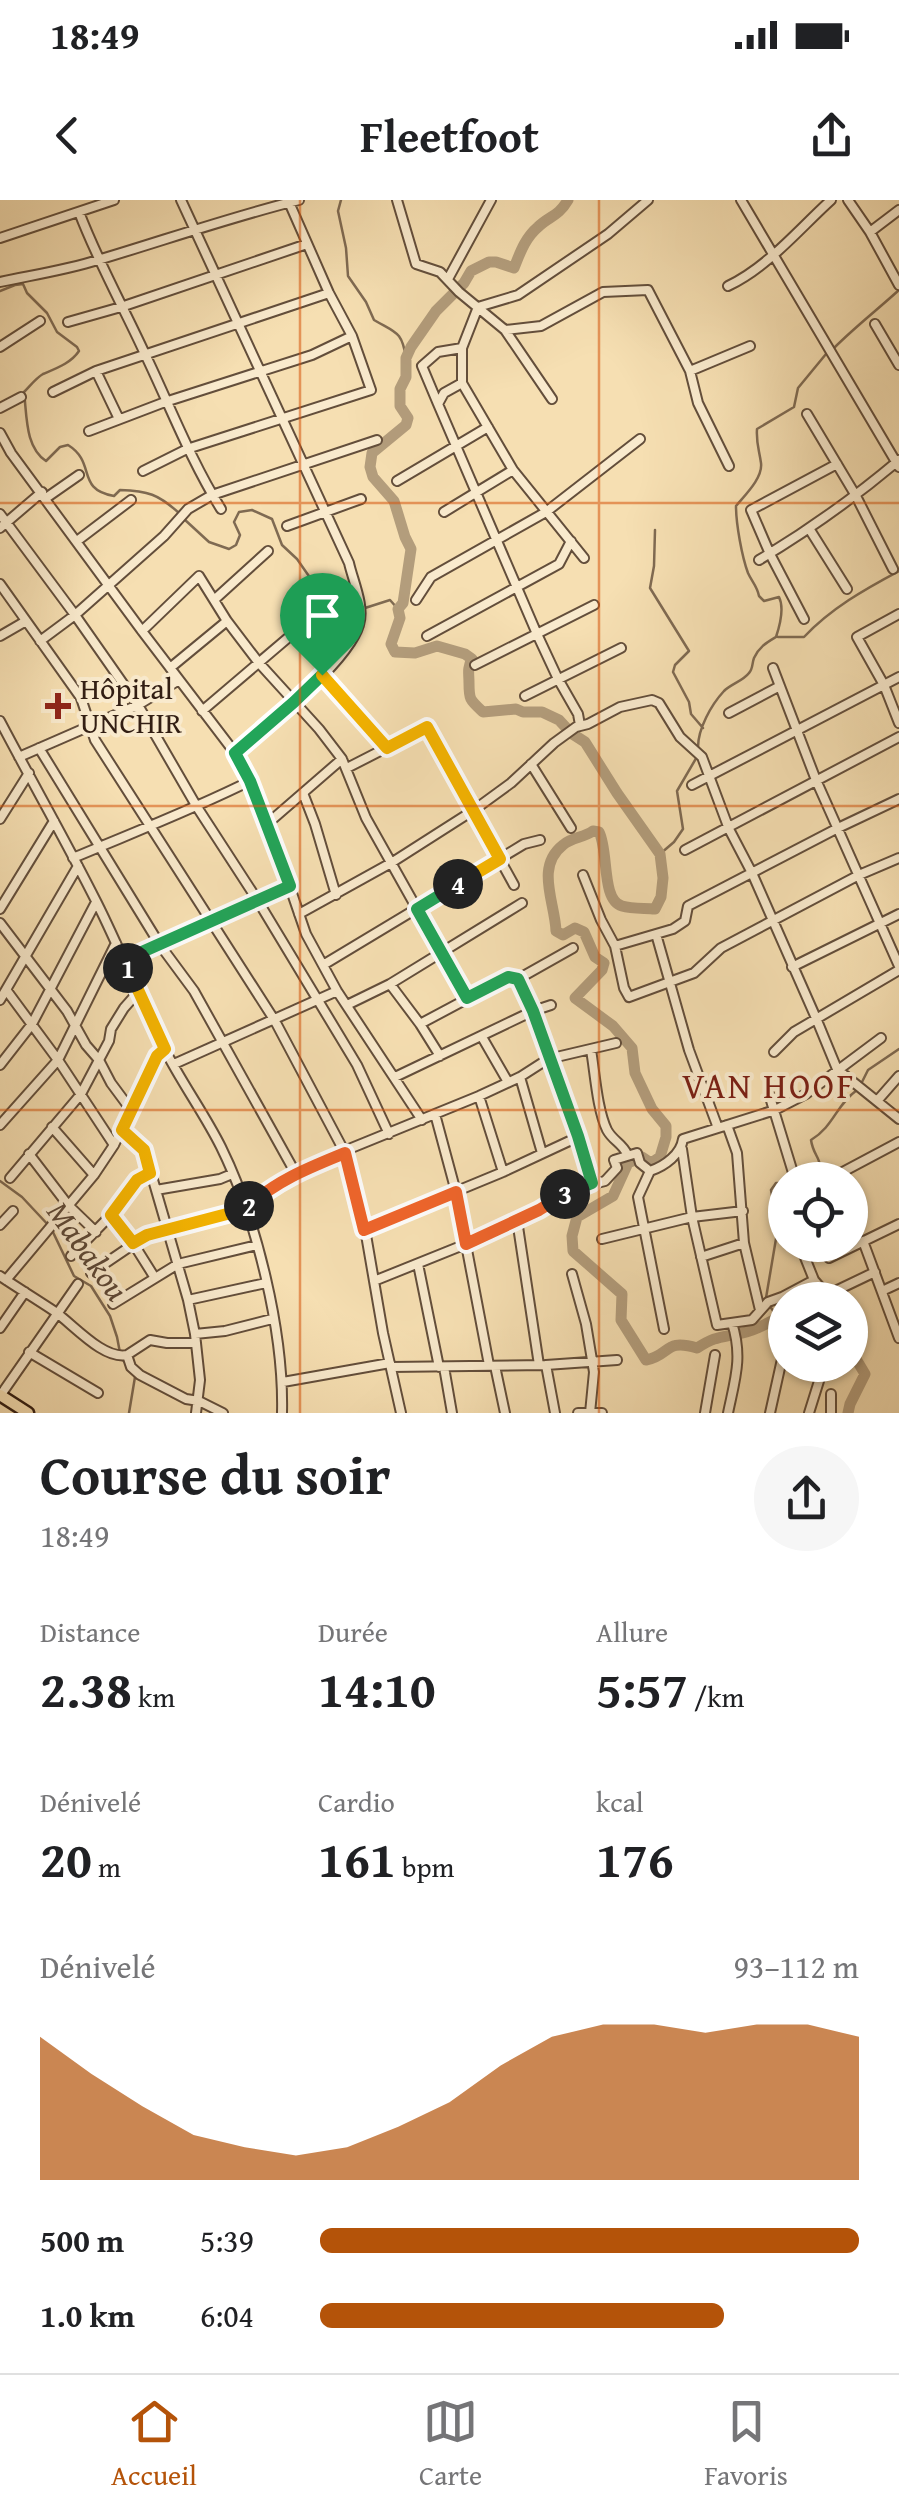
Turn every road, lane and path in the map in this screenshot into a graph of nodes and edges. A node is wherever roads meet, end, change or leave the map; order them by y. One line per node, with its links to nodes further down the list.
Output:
1 (114, 200): 11 (street)
2 (181, 200): 12 (street)
3 (396, 200): 21 (street)
4 (492, 200): 21 (street)
5 (648, 200): 25 (street)
6 (742, 200): 16 (street)
7 (831, 200): 16 (street)
8 (848, 200): 13 (street)
9 (292, 201): 12 (street); 15 (street)
10 (899, 210): 13 (street)
11 (79, 212): 14 (street); 17 (street)
12 (194, 228): 17 (street); 18 (street)
13 (870, 232): 20 (street)
14 (0, 238)
15 (307, 244): 18 (street); 23 (street)
16 (773, 254): 22 (street); 57 (street)
17 (98, 260): 19 (street); 24 (street)
18 (215, 276): 24 (street); 28 (street)
19 (0, 282)
20 (899, 285)
21 (454, 286): 25 (street)
22 (728, 286)
23 (329, 293): 28 (street); 31 (street)
24 (121, 307): 27 (street); 35 (street)
25 (478, 307): 30 (street); 34 (street)
26 (40, 320): 33 (street)
27 (68, 322)
28 (237, 324): 35 (street); 37 (street)
29 (875, 324): 36 (street)
30 (505, 330): 39 (street); 43 (street)
31 (352, 336): 37 (street); 48 (street)
32 (750, 346): 39 (street)
33 (0, 347)
34 (462, 348): 40 (street); 45 (street)
35 (146, 355): 38 (street); 44 (street)
36 (899, 365)
37 (260, 370): 44 (street); 48 (street)
38 (96, 371): 41 (street); 49 (street)
39 (690, 371): 60 (street)
40 (462, 384): 45 (street); 50 (street)
41 (53, 392)
42 (21, 398): 46 (street)
43 (552, 399)
44 (166, 402): 49 (street); 56 (street)
45 (438, 404): 55 (street)
46 (0, 408)
47 (807, 414): 58 (street)
48 (283, 418): 56 (street); 59 (street)
49 (119, 419): 51 (street)
50 (488, 427): 55 (street); 61 (street)
51 (89, 430)
52 (0, 433): 66 (street)
53 (640, 439): 74 (street)
54 (377, 440): 59 (street)
55 (456, 445): 64 (street); 65 (street)
56 (187, 449): 62 (street); 67 (street)
57 (898, 463): 68 (street)
58 (837, 464): 68 (street); 83 (street)
59 (303, 465): 67 (street); 72 (street)
60 (729, 466)
61 (513, 470): 65 (street); 74 (street)
62 (143, 471)
63 (79, 475): 66 (street)
64 (397, 481)
65 (476, 492): 73 (street); 79 (street)
66 (44, 495): 76 (street); 80 (street)
67 (212, 495): 71 (street); 88 (street)
68 (856, 496): 78 (street); 86 (street)
69 (361, 499): 72 (street)
70 (130, 500): 80 (street)
71 (221, 509)
72 (326, 512): 77 (street); 110 (street)
73 (444, 512)
74 (546, 512): 79 (street); 81 (street)
75 (0, 514): 76 (street)
76 (3, 525): 96 (street)
77 (287, 526)
78 (810, 530): 83 (street); 90 (street)
79 (496, 540): 89 (street); 92 (street)
80 (78, 541): 88 (street)
81 (571, 541): 84 (street); 89 (street)
82 (268, 551): 91 (street)
83 (770, 554): 85 (street); 97 (street)
84 (584, 558)
85 (758, 560)
86 (893, 569)
87 (0, 584): 98 (street)
88 (109, 584): 96 (street); 100 (street)
89 (517, 588): 101 (street); 103 (street)
90 (847, 589)
91 (214, 600): 99 (street); 100 (street)
92 (416, 600)
93 (594, 605): 101 (street)
94 (323, 608): 106 (street)
95 (899, 614): 114 (street)
96 (75, 615): 104 (street); 118 (street)
97 (804, 619)
98 (26, 621): 102 (street); 104 (street)
99 (228, 622): 106 (street); 108 (street)
100 (142, 631): 108 (street)
101 (537, 634): 107 (street); 113 (street)
102 (0, 636)
103 (428, 636)
104 (40, 641): 123 (street)
105 (621, 648): 113 (street)
106 (259, 663): 117 (street); 119 (street)
107 (474, 665)
108 (170, 668): 112 (street)
109 (773, 668): 115 (street)
110 (322, 675): 117 (street); 129 (street)
111 (899, 677): 114 (street)
112 (178, 680): 118 (street); 119 (street)
113 (558, 680): 116 (street); 124 (street)
114 (884, 685): 122 (street); 125 (street)
115 (780, 686): 120 (street); 125 (street)
116 (525, 696)
117 (294, 702): 130 (street); 132 (street)
118 (138, 706): 123 (street); 142 (street)
119 (202, 711): 130 (street)
120 (729, 713)
121 (0, 721): 126 (street)
122 (899, 723)
123 (90, 726): 128 (street); 147 (street)
124 (578, 726): 133 (street); 136 (street)
125 (797, 732): 136 (street); 137 (street)
126 (3, 735): 131 (street)
127 (899, 737): 137 (street)
128 (38, 748): 131 (street); 152 (street)
129 (387, 748): 134 (street); 143 (street)
130 (235, 753): 138 (street)
131 (19, 756): 135 (street)
132 (342, 759): 134 (street); 140 (street)
133 (532, 764): 143 (street); 148 (street)
134 (346, 768): 157 (street)
135 (29, 773): 144 (street); 145 (street)
136 (710, 777): 139 (street); 149 (street)
137 (816, 780): 149 (street); 150 (street)
138 (250, 781): 142 (street); 146 (street)
139 (692, 785)
140 (303, 793): 146 (street); 163 (street)
141 (899, 799): 150 (street)
142 (198, 807): 147 (street); 164 (street)
143 (474, 810): 155 (street); 157 (street)
144 (0, 819)
145 (54, 821): 156 (street); 167 (street)
146 (267, 824): 162 (street)
147 (150, 825): 152 (street); 172 (street)
148 (571, 828)
149 (729, 828): 153 (street); 158 (street)
150 (838, 828): 158 (street); 159 (street)
151 (540, 840): 155 (street)
152 (101, 846): 156 (street); 177 (street)
153 (684, 850)
154 (899, 858): 159 (street)
155 (500, 859): 161 (street); 168 (street)
156 (75, 862): 165 (street); 181 (street)
157 (391, 863): 163 (street); 168 (street)
158 (752, 873): 171 (street); 175 (street)
159 (859, 875): 171 (street); 173 (street)
160 (583, 876): 178 (street)
161 (514, 885)
162 (290, 886): 164 (street); 169 (street)
163 (336, 895): 169 (street)
164 (258, 901): 172 (street); 195 (street)
165 (96, 902): 176 (street); 189 (street)
166 (522, 903): 180 (street)
167 (0, 909)
168 (417, 909): 180 (street); 183 (street)
169 (299, 914): 183 (street)
170 (899, 914): 173 (street)
171 (773, 921): 184 (street); 187 (street)
172 (211, 922): 177 (street); 200 (street)
173 (881, 922): 184 (street); 185 (street)
174 (0, 923): 181 (street)
175 (656, 934): 178 (street); 187 (street)
176 (116, 943): 182 (street); 203 (street)
177 (160, 945): 182 (street); 206 (street)
178 (616, 946): 187 (street)
179 (573, 948): 186 (street)
180 (442, 952): 188 (street); 193 (street)
181 (26, 957): 189 (street); 190 (street)
182 (124, 960): 191 (street)
183 (323, 964): 192 (street)
184 (792, 967): 199 (street)
185 (899, 968): 199 (street)
186 (518, 979): 193 (street); 198 (street)
187 (670, 983): 232 (street)
188 (390, 984): 196 (street); 202 (street)
189 (51, 989): 201 (street); 203 (street)
190 (7, 990): 194 (street); 201 (street)
191 (139, 991): 208 (street); 214 (street)
192 (338, 991): 195 (street); 196 (street)
193 (467, 998): 202 (street)
194 (0, 1000)
195 (319, 1000): 200 (street); 235 (street)
196 (347, 1006): 219 (street)
197 (552, 1006): 198 (street)
198 (533, 1011): 204 (street); 212 (street)
199 (816, 1018): 210 (street); 217 (street)
200 (275, 1021): 206 (street); 240 (street)
201 (32, 1024): 213 (street); 216 (street)
202 (420, 1024): 211 (street)
203 (75, 1026): 213 (street); 214 (street)
204 (482, 1037): 211 (street); 221 (street)
205 (882, 1038): 217 (street)
206 (224, 1042): 215 (street); 250 (street)
207 (616, 1042): 209 (street)
208 (165, 1049): 215 (street); 226 (street)
209 (591, 1050): 212 (street); 243 (street)
210 (774, 1052)
211 (440, 1056): 219 (street)
212 (548, 1059): 220 (street); 236 (street)
213 (58, 1060): 222 (street); 231 (street)
214 (99, 1060): 222 (street); 226 (street)
215 (174, 1064): 249 (street)
216 (0, 1065)
217 (836, 1069): 225 (street); 227 (street)
218 (899, 1076): 225 (street)
219 (395, 1077): 230 (street)
220 (520, 1077): 221 (street); 241 (street)
221 (508, 1082): 224 (street)
222 (81, 1094): 233 (street); 238 (street)
223 (769, 1094): 227 (street)
224 (479, 1096): 228 (street); 247 (street)
225 (877, 1102): 229 (street)
226 (131, 1110): 234 (street)
227 (775, 1110): 232 (street); 244 (street)
228 (434, 1114): 230 (street); 255 (street)
229 (899, 1119)
230 (422, 1120): 235 (street)
231 (0, 1126)
232 (722, 1126): 239 (street); 259 (street)
233 (52, 1127): 242 (street); 251 (street)
234 (122, 1130): 238 (street); 248 (street)
235 (389, 1134): 240 (street)
236 (578, 1136): 241 (street); 253 (street)
237 (899, 1142): 245 (street)
238 (114, 1144): 251 (street)
239 (682, 1149): 246 (street); 261 (street)
240 (345, 1152): 250 (street); 267 (street)
241 (542, 1153): 247 (street)
242 (29, 1154): 252 (street); 256 (street)
243 (627, 1154): 246 (street); 253 (street)
244 (790, 1162)
245 (861, 1162)
246 (650, 1171): 266 (street)
247 (502, 1172): 255 (street)
248 (150, 1173): 254 (street); 260 (street)
249 (232, 1174): 254 (street); 257 (street)
250 (296, 1174): 257 (street)
251 (94, 1175): 256 (street)
252 (10, 1178)
253 (592, 1183): 262 (street)
254 (156, 1190): 265 (street)
255 (456, 1192): 267 (street); 273 (street)
256 (68, 1205): 268 (street); 284 (street)
257 (246, 1209): 265 (street); 274 (street)
258 (13, 1210): 264 (street)
259 (742, 1211): 261 (street); 272 (street)
260 (111, 1215): 268 (street); 271 (street)
261 (692, 1216): 266 (street); 277 (street)
262 (517, 1220): 273 (street); 310 (street)
263 (899, 1224): 270 (street)
264 (0, 1225)
265 (167, 1228): 271 (street); 279 (street)
266 (644, 1228): 269 (street); 301 (street)
267 (364, 1230): 287 (street)
268 (96, 1232): 276 (street)
269 (602, 1240)
270 (868, 1240)
271 (133, 1243): 282 (street); 285 (street)
272 (744, 1243): 277 (street); 295 (street)
273 (466, 1244): 280 (street); 311 (street)
274 (256, 1245): 279 (street); 288 (street)
275 (868, 1253): 281 (street)
276 (71, 1256)
277 (701, 1257): 299 (street)
278 (807, 1262): 286 (street)
279 (178, 1264): 285 (street); 293 (street)
280 (418, 1264): 287 (street); 312 (street)
281 (875, 1272): 286 (street); 291 (street)
282 (91, 1273)
283 (572, 1274): 308 (street)
284 (2, 1277): 292 (street)
285 (154, 1278): 294 (street)
286 (814, 1280): 295 (street)
287 (374, 1282): 309 (street)
288 (266, 1283): 293 (street); 297 (street)
289 (899, 1283): 291 (street)
290 (78, 1284): 296 (street)
291 (882, 1291): 298 (street)
292 (25, 1292): 296 (street); 300 (street)
293 (188, 1300): 302 (street)
294 (113, 1304)
295 (764, 1305): 299 (street)
296 (57, 1313): 304 (street); 306 (street)
297 (272, 1319): 302 (street); 313 (street)
298 (896, 1319): 303 (street)
299 (733, 1325): 332 (street)
300 (0, 1328)
301 (664, 1329)
302 (196, 1338): 306 (street); 319 (street)
303 (899, 1338)
304 (28, 1352): 316 (street); 318 (street)
305 (714, 1355): 331 (street)
306 (123, 1356): 319 (street)
307 (617, 1360): 308 (street)
308 (591, 1363): 310 (street); 329 (street)
309 (391, 1365): 312 (street); 313 (street); 324 (street)
310 (543, 1365): 311 (street); 327 (street)
311 (492, 1366): 312 (street); 326 (street)
312 (441, 1367): 325 (street)
313 (283, 1382): 323 (street)
314 (777, 1382): 333 (street)
315 (819, 1382): 334 (street)
316 (98, 1393)
317 (831, 1394): 335 (street)
318 (0, 1395): 320 (main road)
319 (199, 1401): 321 (street); 322 (street)
320 (28, 1413)
321 (196, 1413)
322 (223, 1413)
323 (282, 1413)
324 (402, 1413)
325 (452, 1413)
326 (505, 1413)
327 (555, 1413)
328 (578, 1413): 329 (street)
329 (590, 1413): 330 (street)
330 (602, 1413)
331 (705, 1413)
332 (728, 1413)
333 (770, 1413)
334 (809, 1413)
335 (832, 1413)

